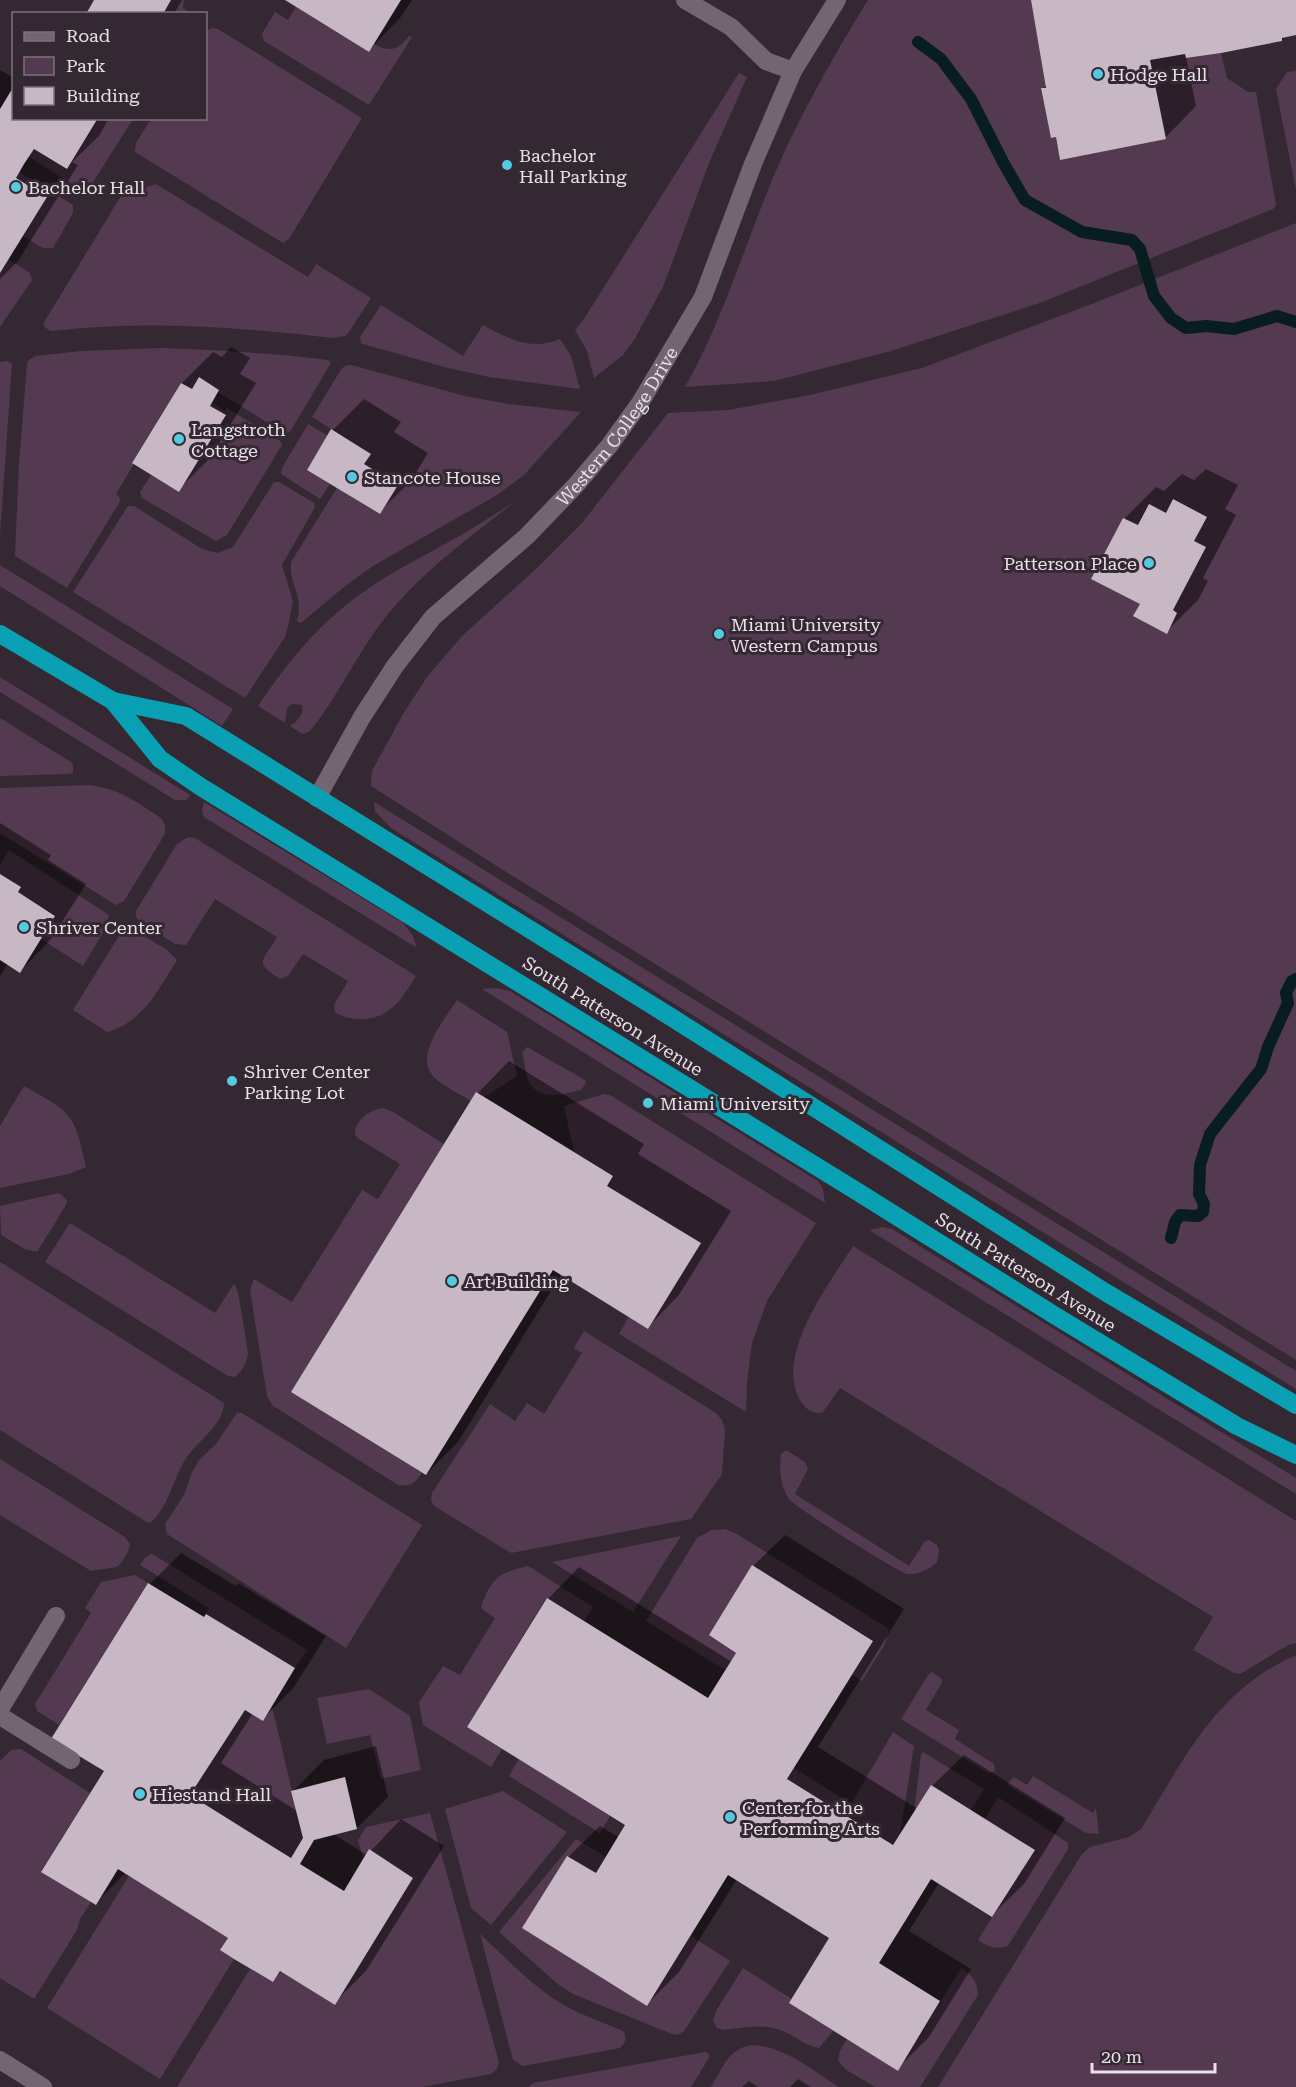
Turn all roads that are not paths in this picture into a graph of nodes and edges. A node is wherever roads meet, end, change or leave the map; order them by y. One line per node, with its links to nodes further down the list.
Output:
1 (685, 0): 3 (street)
2 (837, 0): 3 (street, Western College Drive)
3 (793, 71): 6 (street, Western College Drive)
4 (0, 634): 5 (highway, South Patterson Avenue)
5 (113, 701): 6 (highway, South Patterson Avenue); 8 (highway, South Patterson Avenue)
6 (316, 798): 7 (highway, South Patterson Avenue)
7 (1296, 1405)
8 (1296, 1455)
9 (56, 1616): 10 (street)
10 (0, 1708)
11 (0, 1716): 12 (street)
12 (71, 1760)
13 (0, 2061): 14 (street)
14 (43, 2087)

